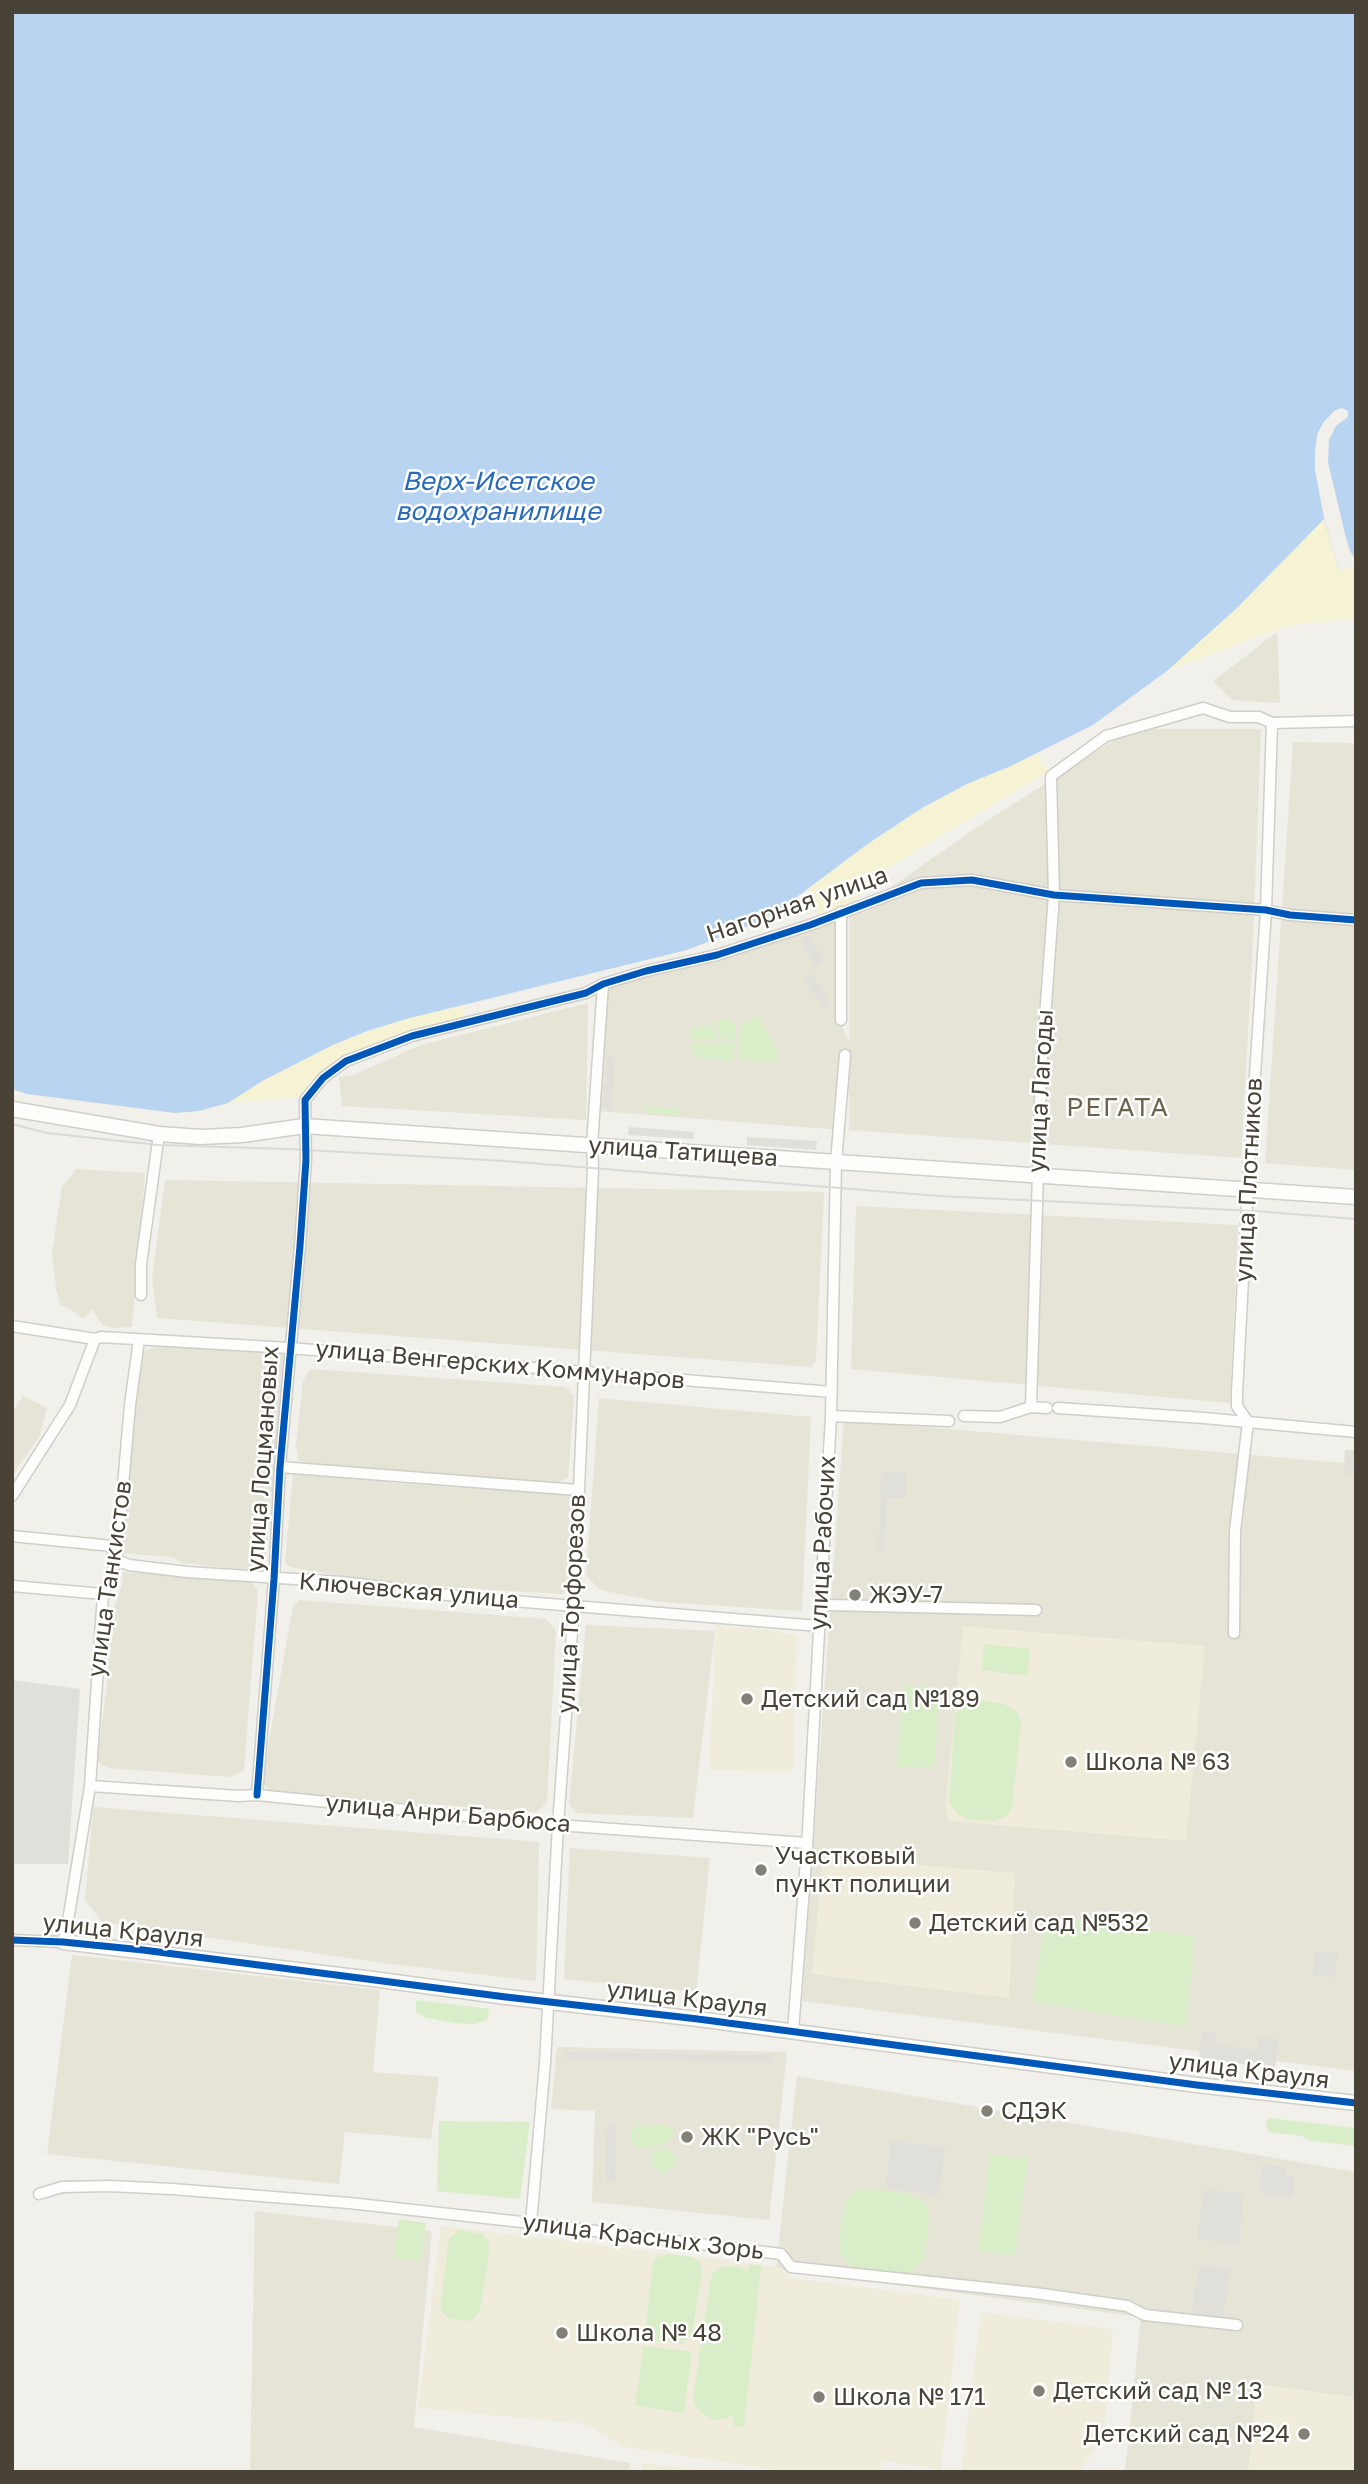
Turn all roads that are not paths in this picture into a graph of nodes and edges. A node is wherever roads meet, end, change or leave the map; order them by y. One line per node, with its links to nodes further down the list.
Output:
1 (1356, 721): 2 (street)
2 (1272, 723): 3 (street, улица Лагоды); 4 (street, улица Плотников)
3 (1054, 895): 4 (street, Нагорная улица); 5 (street, Нагорная улица); 15 (street, улица Лагоды)
4 (1266, 910): 6 (street, Нагорная улица); 16 (street, улица Плотников)
5 (841, 912): 7 (street, Нагорная улица); 8 (street)
6 (1356, 920)
7 (603, 984): 11 (street, Нагорная улица); 13 (street, улица Торфорезов)
8 (841, 1020)
9 (845, 1055): 14 (street, улица Рабочих)
10 (12, 1109): 12 (street, улица Татищева)
11 (304, 1126): 12 (street, улица Татищева); 13 (street, улица Татищева); 22 (street, улица Лоцмановых)
12 (159, 1135): 18 (street)
13 (592, 1146): 14 (street, улица Татищева); 23 (street, улица Торфорезов)
14 (836, 1162): 15 (street, улица Татищева); 24 (street, улица Рабочих)
15 (1037, 1175): 16 (street, улица Татищева); 25 (street, улица Лагоды)
16 (1248, 1190): 17 (street, улица Татищева); 29 (street, улица Плотников)
17 (1356, 1197)
18 (141, 1295)
19 (12, 1326): 20 (street)
20 (95, 1339): 21 (street, улица Венгерских Коммунаров); 33 (street)
21 (139, 1340): 22 (street, улица Венгерских Коммунаров); 35 (street, улица Танкистов)
22 (289, 1348): 23 (street, улица Венгерских Коммунаров); 31 (street, улица Лоцмановых)
23 (584, 1372): 24 (street, улица Венгерских Коммунаров); 32 (street, улица Торфорезов)
24 (832, 1392): 26 (street, улица Рабочих)
25 (1031, 1407): 27 (street); 29 (street)
26 (831, 1416): 28 (street); 40 (street, улица Рабочих)
27 (964, 1416)
28 (949, 1421)
29 (1248, 1422): 30 (street); 43 (street, улица Плотников)
30 (1356, 1432)
31 (280, 1467): 32 (street); 36 (street, улица Лоцмановых)
32 (578, 1490): 39 (street, улица Торфорезов)
33 (12, 1496)
34 (12, 1536): 35 (street, Ключевская улица)
35 (114, 1559): 36 (street, Ключевская улица); 38 (street, улица Танкистов)
36 (274, 1579): 39 (street, Ключевская улица); 45 (street, улица Лоцмановых)
37 (12, 1586): 38 (street)
38 (103, 1594): 44 (street, улица Танкистов)
39 (574, 1605): 42 (street, Ключевская улица); 46 (street, улица Торфорезов)
40 (819, 1607): 41 (street); 42 (street, улица Рабочих)
41 (1036, 1610)
42 (818, 1626): 47 (street, улица Рабочих)
43 (1234, 1633)
44 (90, 1786): 45 (street, улица Анри Барбюса); 49 (street, улица Танкистов)
45 (257, 1794): 46 (street, улица Анри Барбюса)
46 (558, 1825): 47 (street, улица Анри Барбюса); 50 (street, улица Торфорезов)
47 (807, 1843): 51 (street, улица Рабочих)
48 (12, 1940): 49 (street, улица Крауля)
49 (63, 1942): 50 (street, улица Крауля)
50 (547, 2002): 51 (street, улица Крауля); 54 (street, улица Торфорезов)
51 (793, 2031): 52 (street, улица Крауля)
52 (1356, 2103)
53 (39, 2194): 54 (street, улица Красных Зорь)
54 (531, 2223): 55 (street, улица Красных Зорь)
55 (1237, 2325)

